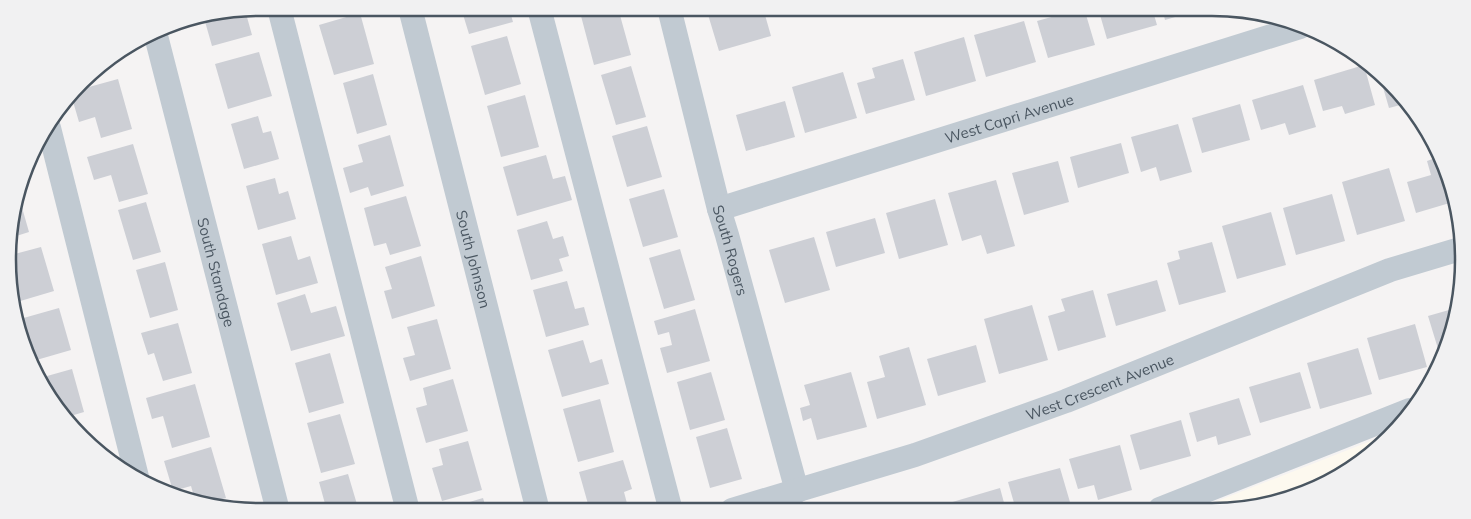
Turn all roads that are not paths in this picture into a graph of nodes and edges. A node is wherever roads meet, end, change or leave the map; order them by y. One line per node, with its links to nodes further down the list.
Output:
1 (282, 16): 14 (street)
2 (412, 16): 15 (street, South Johnson)
3 (541, 16): 16 (street)
4 (671, 16): 8 (street, South Rogers)
5 (1293, 30): 8 (street, West Capri Avenue)
6 (157, 39): 13 (street, South Standage)
7 (51, 135): 11 (street)
8 (719, 210): 12 (street, South Rogers)
9 (1454, 251): 12 (street, West Crescent Avenue)
10 (1398, 415): 18 (street)
11 (135, 468)
12 (797, 491): 17 (street, West Crescent Avenue)
13 (276, 503)
14 (406, 503)
15 (536, 503)
16 (669, 503)
17 (756, 503)
18 (1178, 503)

